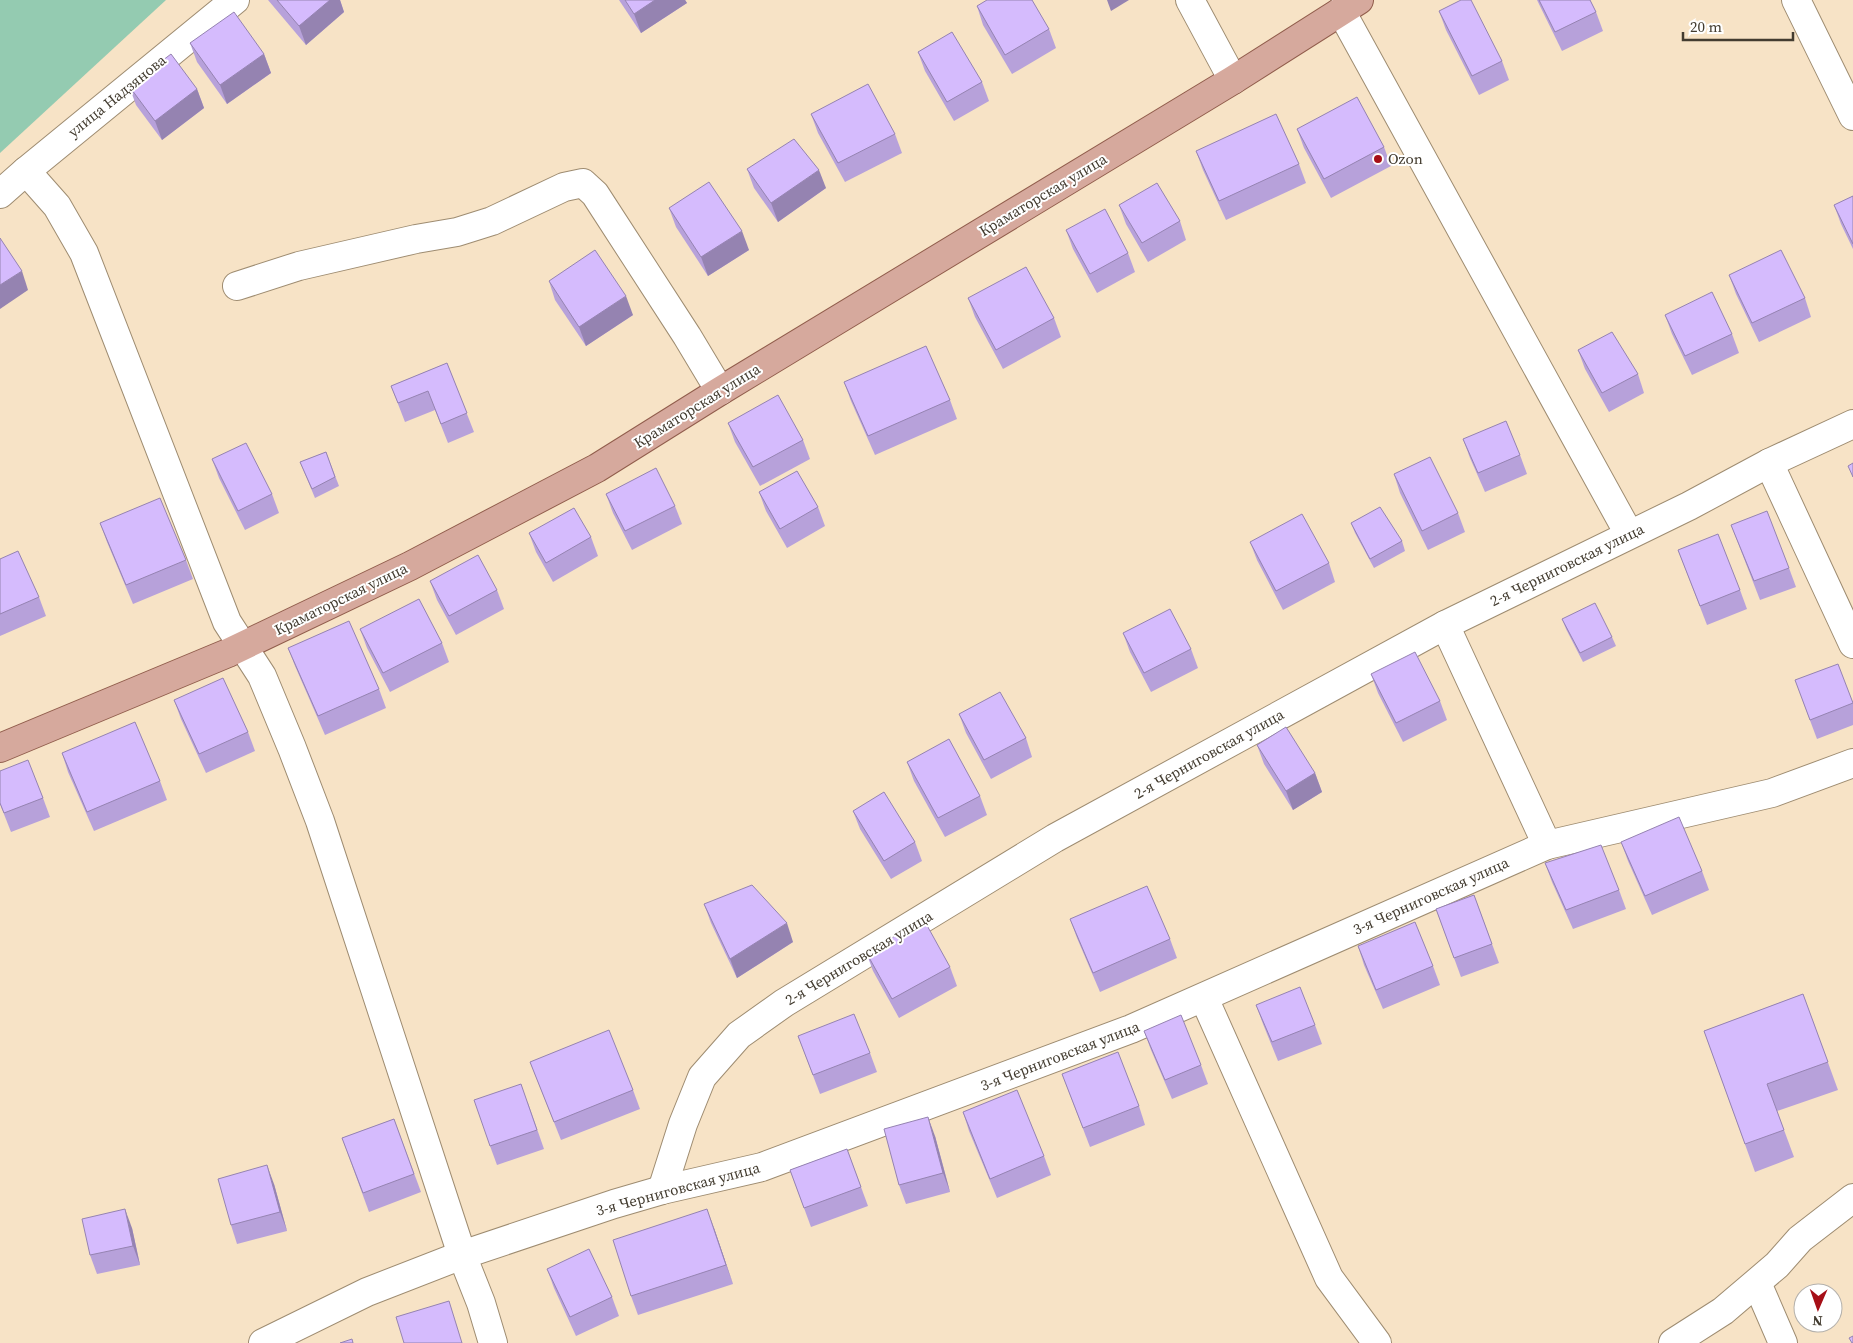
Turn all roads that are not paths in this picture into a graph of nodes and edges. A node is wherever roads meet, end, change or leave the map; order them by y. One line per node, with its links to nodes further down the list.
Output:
1 (236, 0): 7 (street, улица Надзянова)
2 (1190, 0): 5 (street)
3 (1796, 0): 6 (street)
4 (1350, 5): 5 (main road, Краматорская улица); 13 (street)
5 (1233, 80): 10 (main road, Краматорская улица)
6 (1853, 116)
7 (26, 171): 8 (street, улица Надзянова); 16 (street)
8 (0, 194)
9 (237, 286): 10 (street)
10 (720, 391): 16 (main road, Краматорская улица)
11 (1853, 424): 12 (street, 2-я Черниговская улица)
12 (1770, 463): 13 (street, 2-я Черниговская улица); 15 (street)
13 (1629, 534): 14 (street, 2-я Черниговская улица)
14 (1444, 625): 19 (street); 21 (street, 2-я Черниговская улица)
15 (1853, 644)
16 (244, 645): 17 (main road, Краматорская улица); 23 (street)
17 (0, 748)
18 (1853, 763): 19 (street, 3-я Черниговская улица)
19 (1546, 845): 20 (street, 3-я Черниговская улица)
20 (1204, 998): 21 (street, 3-я Черниговская улица); 27 (street)
21 (662, 1190): 23 (street, 3-я Черниговская улица)
22 (1853, 1198): 24 (street)
23 (462, 1255): 25 (street, 3-я Черниговская улица); 26 (street)
24 (1757, 1283): 28 (street); 29 (street)
25 (263, 1343)
26 (493, 1343)
27 (1376, 1343)
28 (1673, 1343)
29 (1783, 1343)

